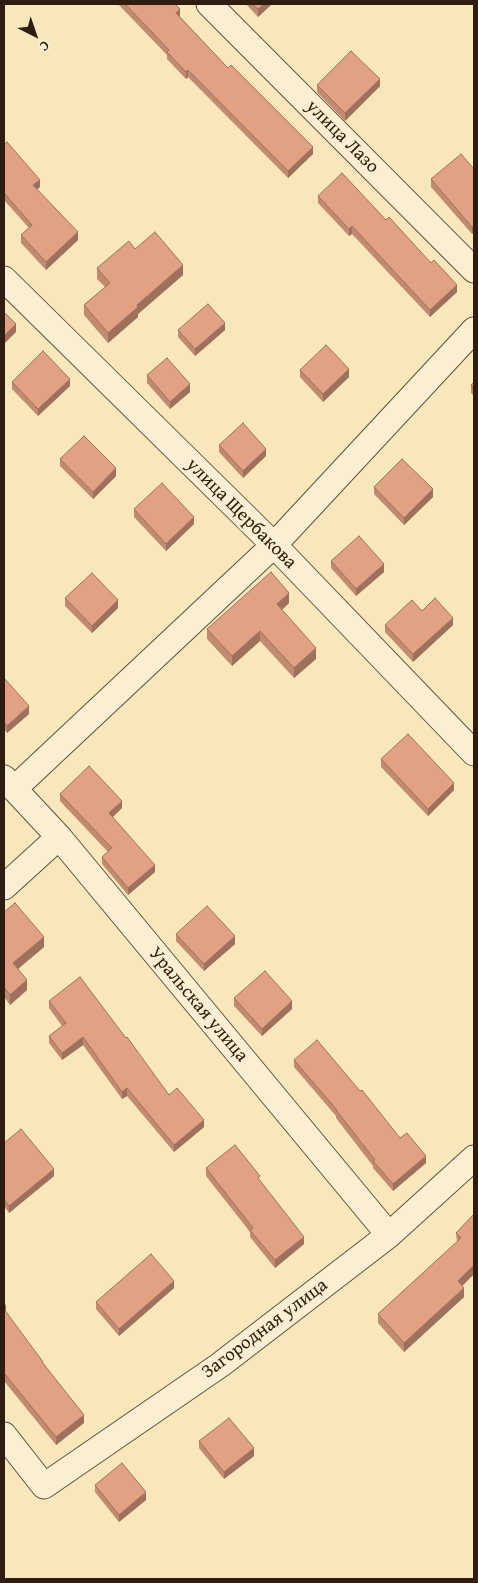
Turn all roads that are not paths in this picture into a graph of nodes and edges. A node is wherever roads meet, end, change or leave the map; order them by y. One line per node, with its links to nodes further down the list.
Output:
1 (209, 4): 2 (street, улица Лазо)
2 (474, 270)
3 (4, 279): 5 (street, улица Щербакова)
4 (474, 330): 5 (street)
5 (274, 545): 6 (street, улица Щербакова); 7 (street)
6 (474, 753)
7 (9, 784): 8 (street, Уральская улица)
8 (59, 838): 9 (street); 11 (street, Уральская улица)
9 (4, 887)
10 (474, 1158): 11 (street, Загородная улица)
11 (389, 1235): 12 (street, Загородная улица)
12 (4, 1435)

